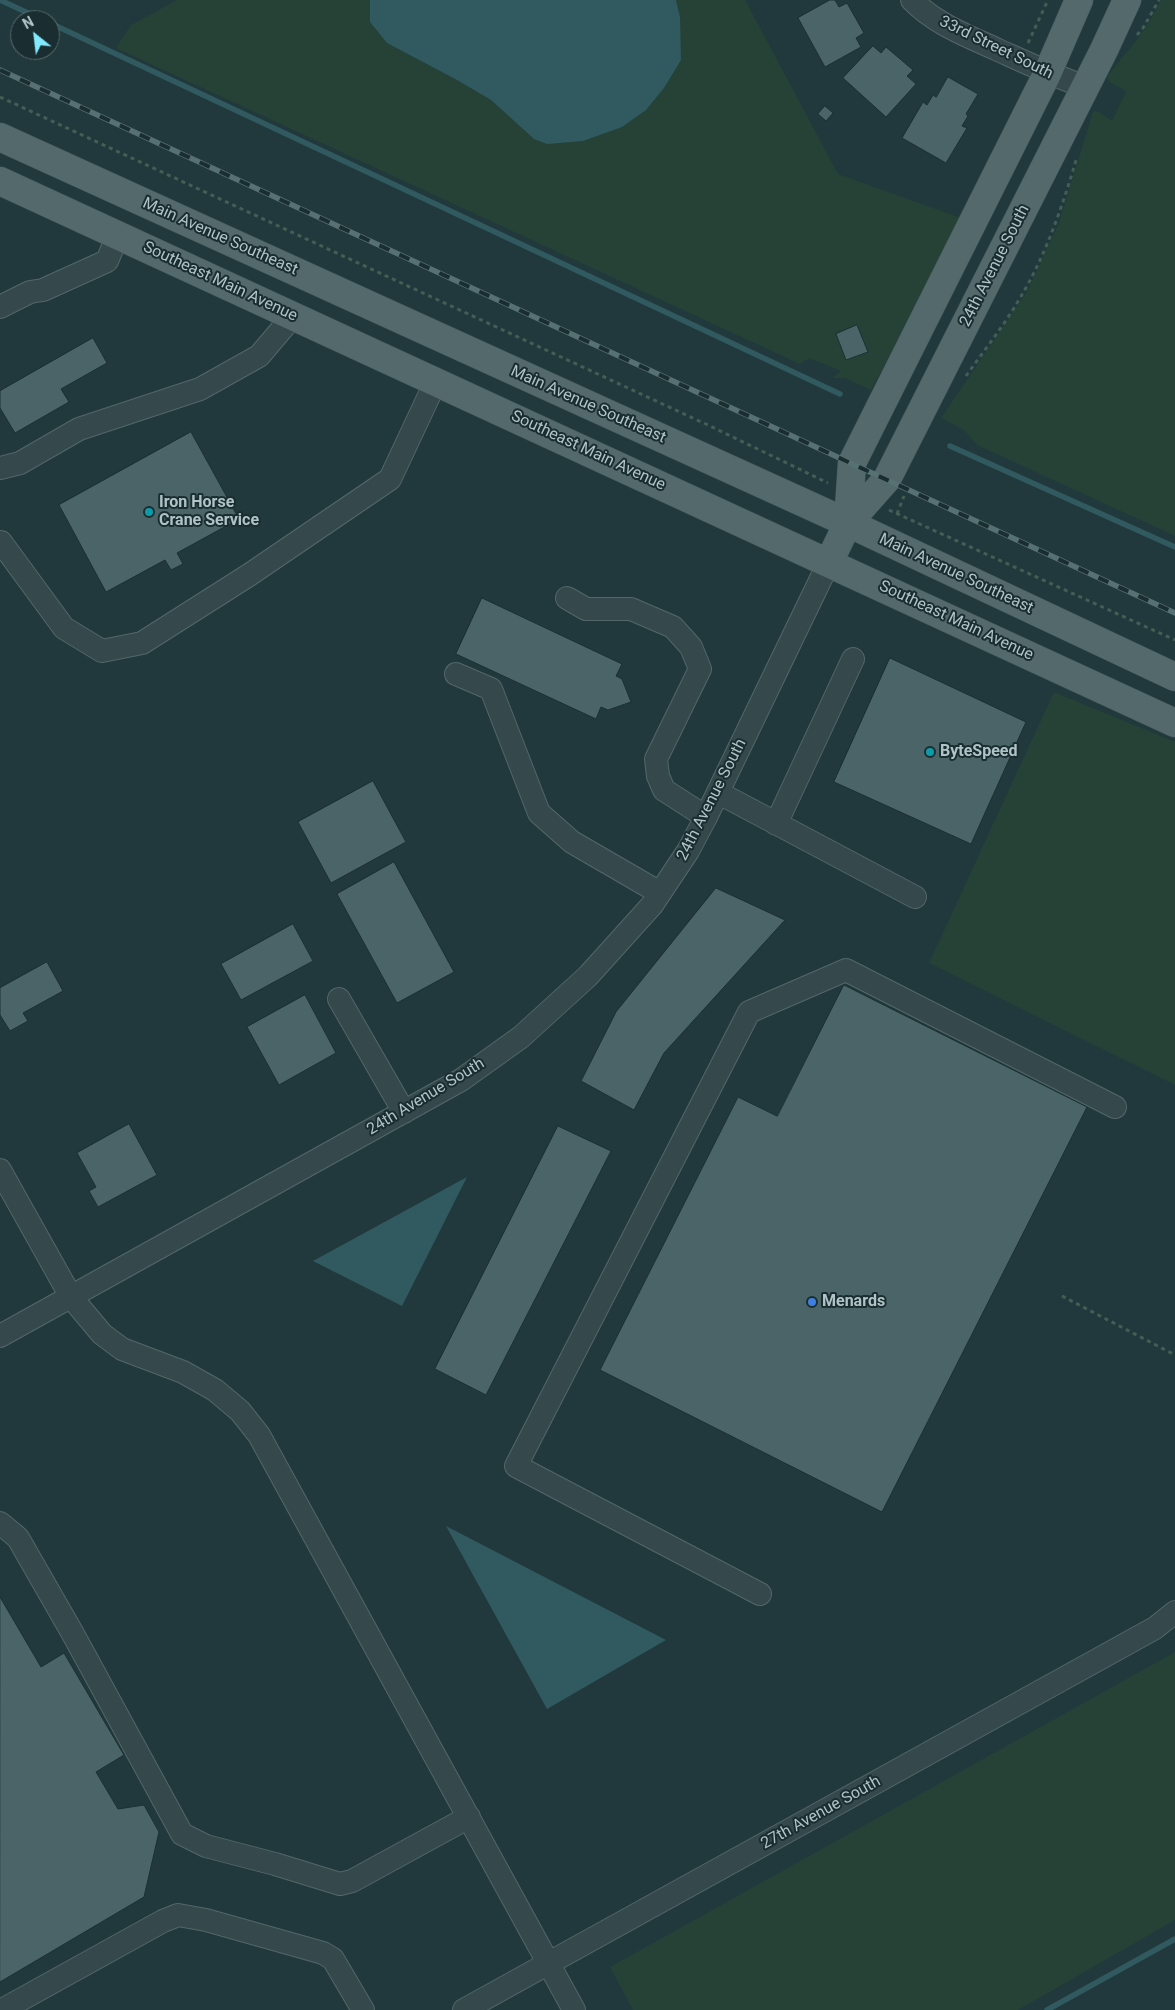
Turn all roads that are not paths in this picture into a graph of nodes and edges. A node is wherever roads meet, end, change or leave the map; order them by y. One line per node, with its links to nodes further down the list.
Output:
1 (912, 0): 4 (street, 33rd Street South)
2 (1079, 0): 4 (main road)
3 (1127, 0): 5 (main road, 24th Avenue South)
4 (1047, 74): 5 (street, 33rd Street South); 13 (main road)
5 (1085, 87): 13 (main road, 24th Avenue South)
6 (0, 136): 14 (main road, Main Avenue Southeast)
7 (0, 181): 8 (main road, Southeast Main Avenue)
8 (118, 236): 9 (street); 10 (main road, Southeast Main Avenue)
9 (0, 307)
10 (292, 316): 11 (main road, Southeast Main Avenue); 12 (street)
11 (436, 381): 15 (street); 16 (main road, Southeast Main Avenue)
12 (0, 468)
13 (859, 497): 14 (main road, 24th Avenue South)
14 (848, 523): 16 (main road, 24th Avenue South); 20 (main road, Main Avenue Southeast)
15 (1, 542)
16 (828, 562): 21 (main road, Southeast Main Avenue); 22 (street, 24th Avenue South)
17 (566, 598): 23 (street)
18 (853, 659): 24 (street)
19 (456, 674): 25 (street)
20 (1175, 677)
21 (1175, 723)
22 (719, 793): 23 (street, 24th Avenue South); 24 (street)
23 (706, 817): 25 (street, 24th Avenue South)
24 (776, 824): 26 (street)
25 (660, 893): 29 (street, 24th Avenue South)
26 (915, 897)
27 (339, 999): 29 (street)
28 (1115, 1107): 34 (street)
29 (404, 1112): 31 (street, 24th Avenue South)
30 (0, 1170): 31 (street)
31 (71, 1297): 32 (street, 24th Avenue South); 36 (street)
32 (0, 1336)
33 (0, 1523): 36 (street)
34 (760, 1594)
35 (1175, 1612): 37 (street, 27th Avenue South)
36 (469, 1816): 37 (street)
37 (549, 1963): 40 (street, 27th Avenue South); 41 (street)
38 (2, 2010): 39 (street)
39 (363, 2010)
40 (464, 2010)
41 (574, 2010)

